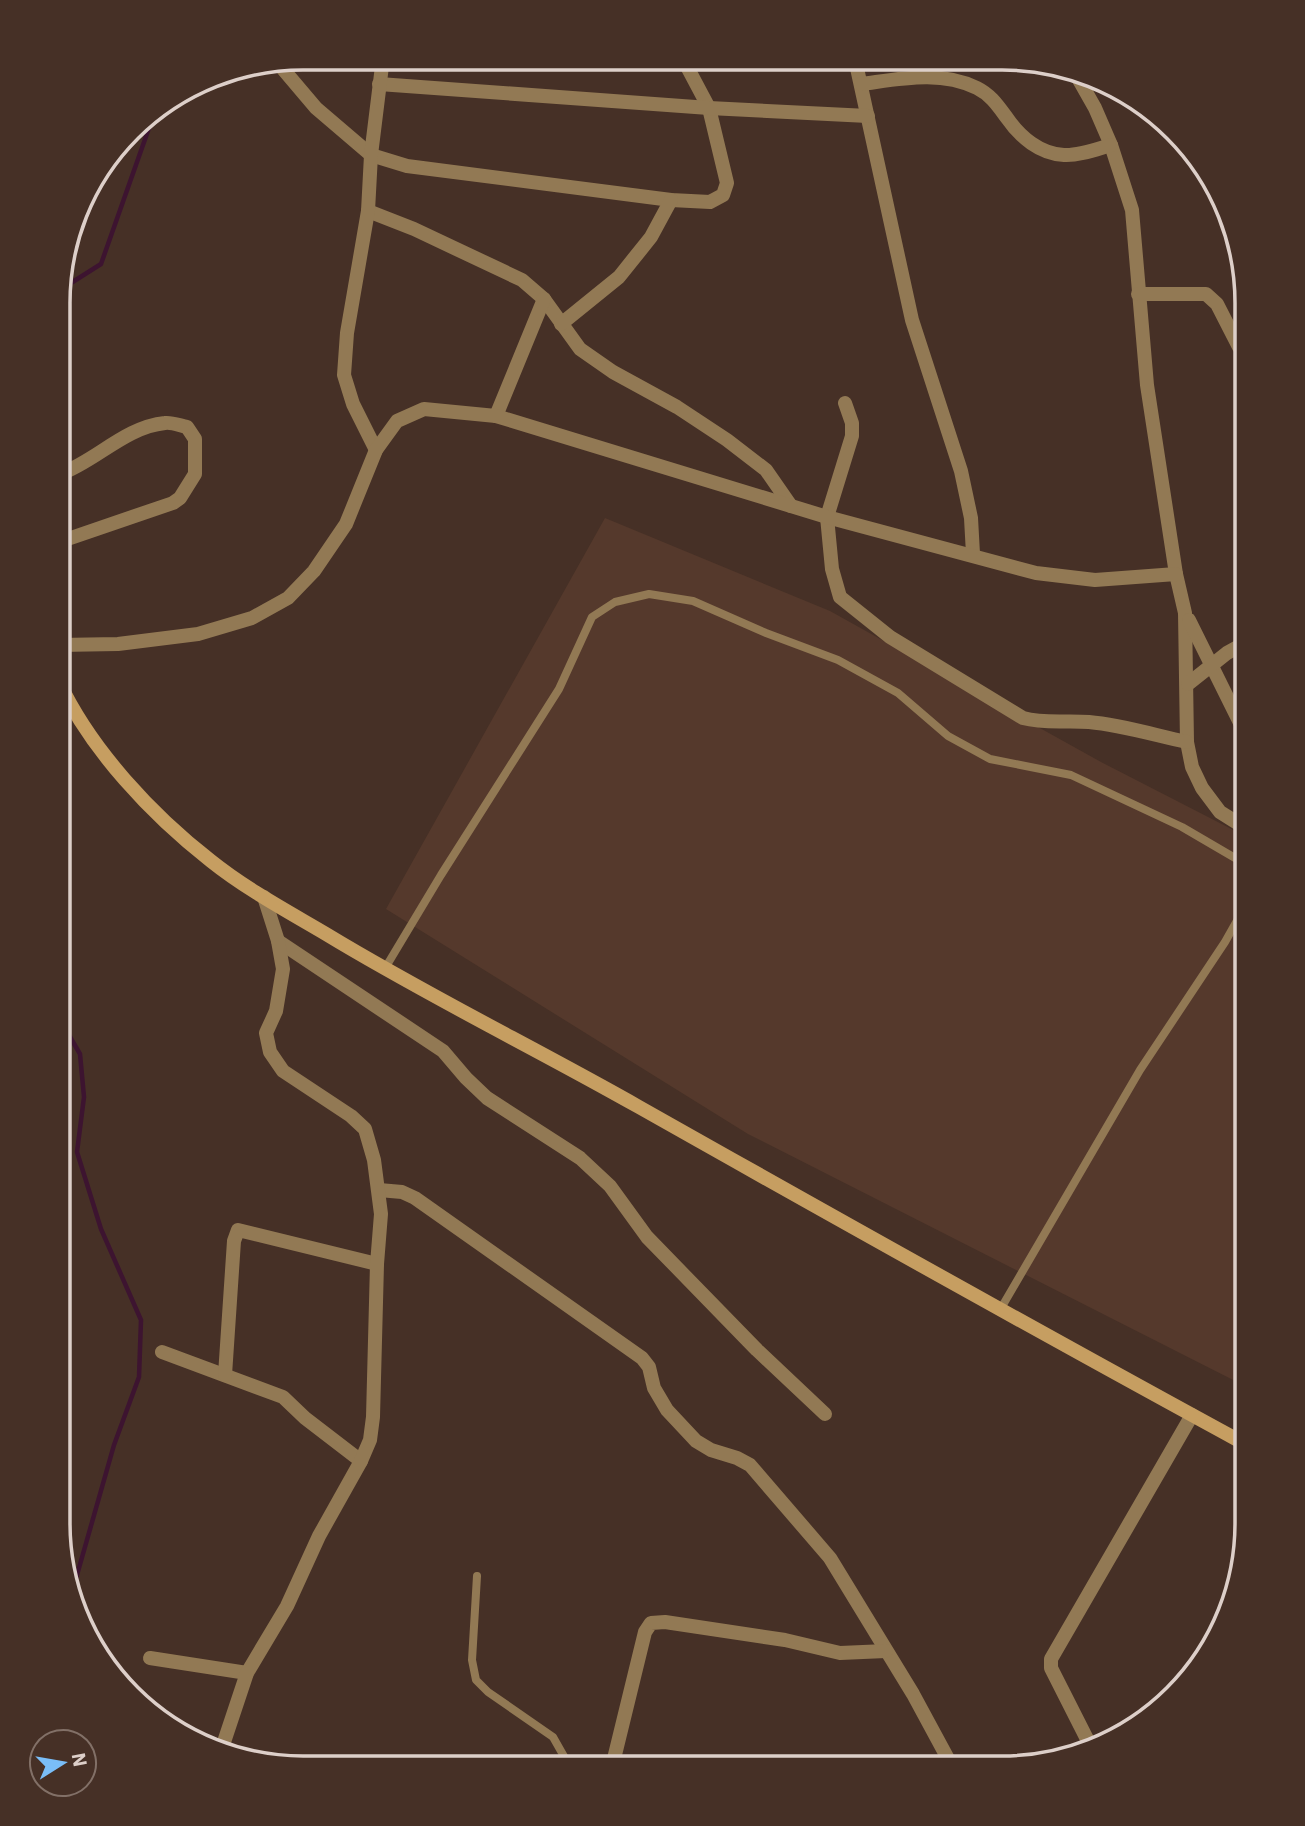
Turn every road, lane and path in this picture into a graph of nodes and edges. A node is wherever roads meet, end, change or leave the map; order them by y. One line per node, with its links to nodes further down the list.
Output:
1 (381, 70): 5 (street)
2 (689, 70): 8 (street)
3 (858, 70): 6 (street)
4 (285, 71): 11 (street)
5 (379, 84): 8 (street); 11 (street)
6 (861, 84): 9 (street); 10 (street)
7 (1082, 85): 10 (street)
8 (709, 108): 9 (street); 12 (street)
9 (868, 116): 25 (street)
10 (1111, 145): 14 (street)
11 (371, 155): 12 (street); 13 (street)
12 (671, 201): 16 (street)
13 (369, 211): 15 (street); 20 (street)
14 (1138, 294): 17 (street); 26 (street)
15 (544, 299): 16 (street); 19 (street)
16 (561, 324): 22 (street)
17 (1235, 338)
18 (845, 403): 23 (street)
19 (496, 416): 20 (street); 22 (street)
20 (376, 450): 28 (street)
21 (70, 469): 24 (street)
22 (791, 506): 23 (street)
23 (827, 517): 25 (street); 34 (street)
24 (70, 539)
25 (973, 554): 26 (street)
26 (1176, 574): 27 (street)
27 (1185, 613): 30 (street); 31 (street)
28 (70, 645)
29 (1235, 650): 30 (street)
30 (1211, 665): 31 (street); 33 (street)
31 (1188, 684): 34 (street)
32 (70, 700): 37 (street)
33 (1235, 713)
34 (1187, 742): 35 (street)
35 (1235, 821)
36 (1235, 858): 40 (lane)
37 (264, 897): 39 (street); 40 (street)
38 (1235, 924): 43 (lane)
39 (278, 941): 41 (street); 46 (street)
40 (384, 970): 43 (street)
41 (379, 1189): 42 (street); 51 (street)
42 (377, 1264): 45 (street); 49 (street)
43 (1000, 1310): 47 (street)
44 (162, 1352): 45 (street)
45 (225, 1375): 49 (street)
46 (825, 1414)
47 (1192, 1415): 48 (street); 54 (street)
48 (1235, 1438)
49 (361, 1461): 53 (street)
50 (477, 1576): 56 (lane)
51 (886, 1651): 57 (street); 58 (street)
52 (150, 1658): 53 (street)
53 (247, 1673): 55 (street)
54 (1087, 1740)
55 (224, 1742)
56 (563, 1756)
57 (615, 1756)
58 (947, 1756)

